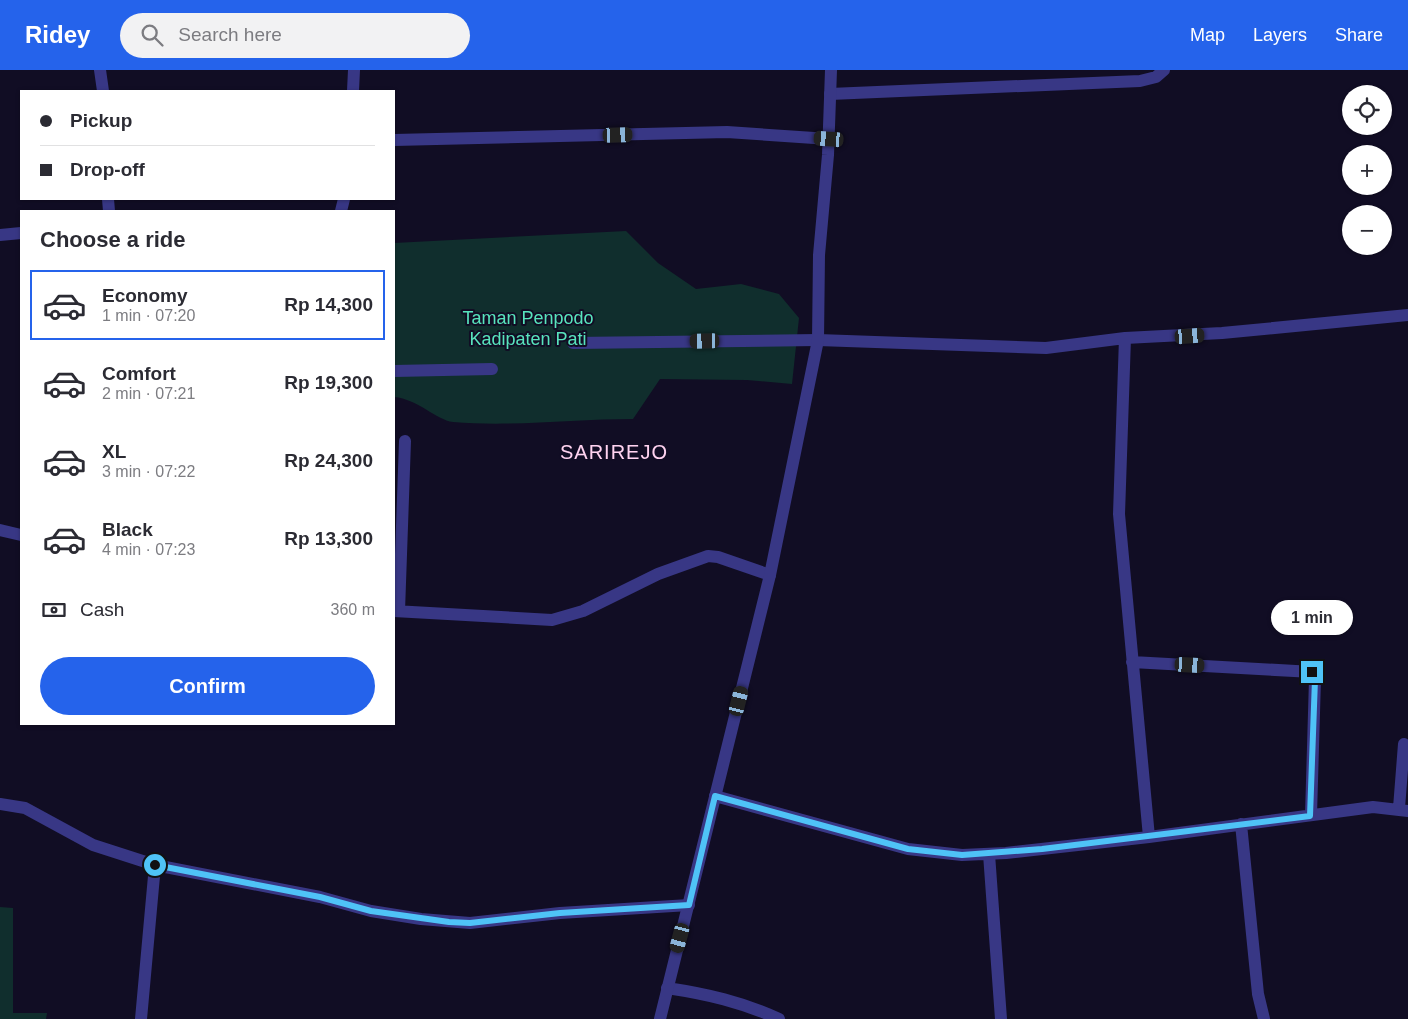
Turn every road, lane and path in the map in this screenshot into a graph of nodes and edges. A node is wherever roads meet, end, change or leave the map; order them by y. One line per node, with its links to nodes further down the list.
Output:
1 (100, 70): 5 (street)
2 (354, 70): 6 (street)
3 (830, 70): 7 (street)
4 (1164, 70): 7 (street)
5 (103, 90)
6 (353, 90)
7 (830, 94): 8 (street)
8 (829, 139): 9 (street); 14 (street)
9 (395, 140)
10 (20, 233): 11 (street)
11 (0, 234)
12 (1408, 315): 13 (street)
13 (1125, 338): 14 (street); 23 (street)
14 (818, 340): 15 (street); 21 (street)
15 (573, 343)
16 (492, 369): 17 (street)
17 (395, 371)
18 (405, 441): 22 (street)
19 (0, 530): 20 (street)
20 (20, 535)
21 (770, 575): 22 (street); 25 (street)
22 (397, 611)
23 (1132, 662): 28 (street); 30 (street)
24 (1404, 744): 27 (street)
25 (715, 796): 31 (street); 33 (street)
26 (0, 804): 32 (street)
27 (1404, 809): 28 (street)
28 (1310, 816): 29 (street)
29 (1240, 824): 30 (street); 39 (street)
30 (1149, 836): 31 (street)
31 (989, 854): 38 (street)
32 (155, 865): 33 (street); 35 (street)
33 (689, 905): 34 (street)
34 (667, 988): 36 (street); 37 (street)
35 (141, 1019)
36 (660, 1019)
37 (779, 1019)
38 (1001, 1019)
39 (1264, 1019)

